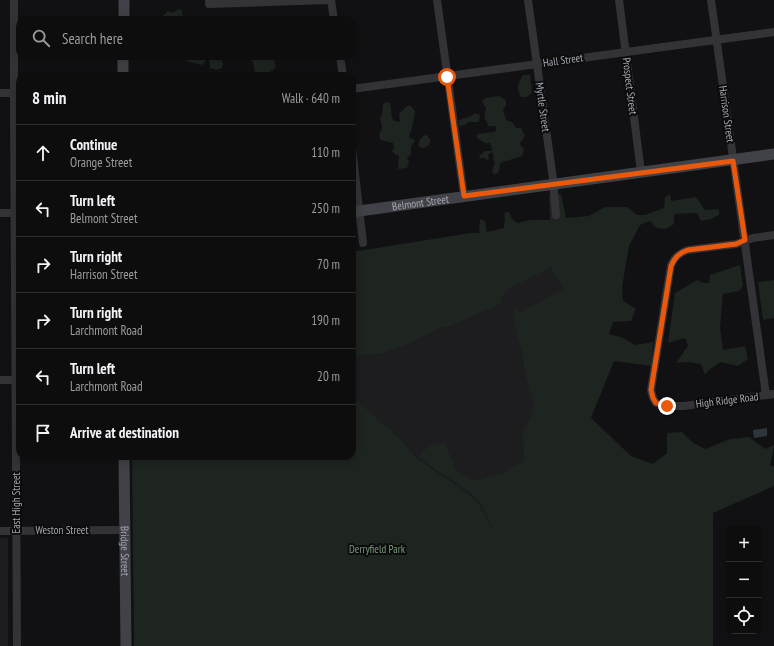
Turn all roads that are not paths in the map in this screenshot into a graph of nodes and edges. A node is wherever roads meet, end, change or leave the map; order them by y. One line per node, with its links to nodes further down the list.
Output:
1 (14, 0): 17 (street, East High Street)
2 (124, 0): 9 (street)
3 (330, 0): 8 (street); 10 (street)
4 (437, 0): 20 (street)
5 (528, 0): 16 (street, Myrtle Street)
6 (619, 0): 13 (street, Prospect Street)
7 (711, 0): 12 (street, Harrison Street)
8 (209, 2)
9 (124, 16)
10 (333, 16)
11 (774, 32): 12 (street, Hall Street)
12 (717, 40): 13 (street, Hall Street); 25 (street, Harrison Street)
13 (626, 52): 16 (street, Hall Street); 26 (street, Prospect Street)
14 (123, 60): 18 (street)
15 (341, 60): 19 (street)
16 (537, 64): 20 (street, Hall Street); 27 (street, Myrtle Street)
17 (16, 72)
18 (123, 72)
19 (342, 72)
20 (447, 77): 21 (street, Hall Street); 28 (street)
21 (356, 88)
22 (0, 93): 23 (street)
23 (16, 93)
24 (774, 154): 25 (street, Belmont Street)
25 (733, 161): 26 (street, Belmont Street); 34 (street, Harrison Street)
26 (641, 172): 27 (street, Belmont Street)
27 (553, 184): 28 (street, Belmont Street); 32 (street, Myrtle Street)
28 (464, 196): 29 (street, Belmont Street)
29 (356, 211): 35 (street)
30 (0, 213): 31 (street)
31 (16, 213)
32 (556, 215)
33 (774, 235): 34 (street)
34 (745, 240): 38 (street, Harrison Street); 38 (street, High Ridge Road)
35 (363, 243)
36 (0, 380): 37 (street)
37 (16, 380)
38 (770, 395)
39 (17, 460): 41 (street, East High Street)
40 (124, 460): 42 (street, Bridge Street)
41 (16, 530): 42 (street, Weston Street); 43 (street, Weston Street); 44 (street, East High Street)
42 (124, 530): 45 (street, Bridge Street)
43 (0, 531)
44 (17, 646)
45 (126, 646)

